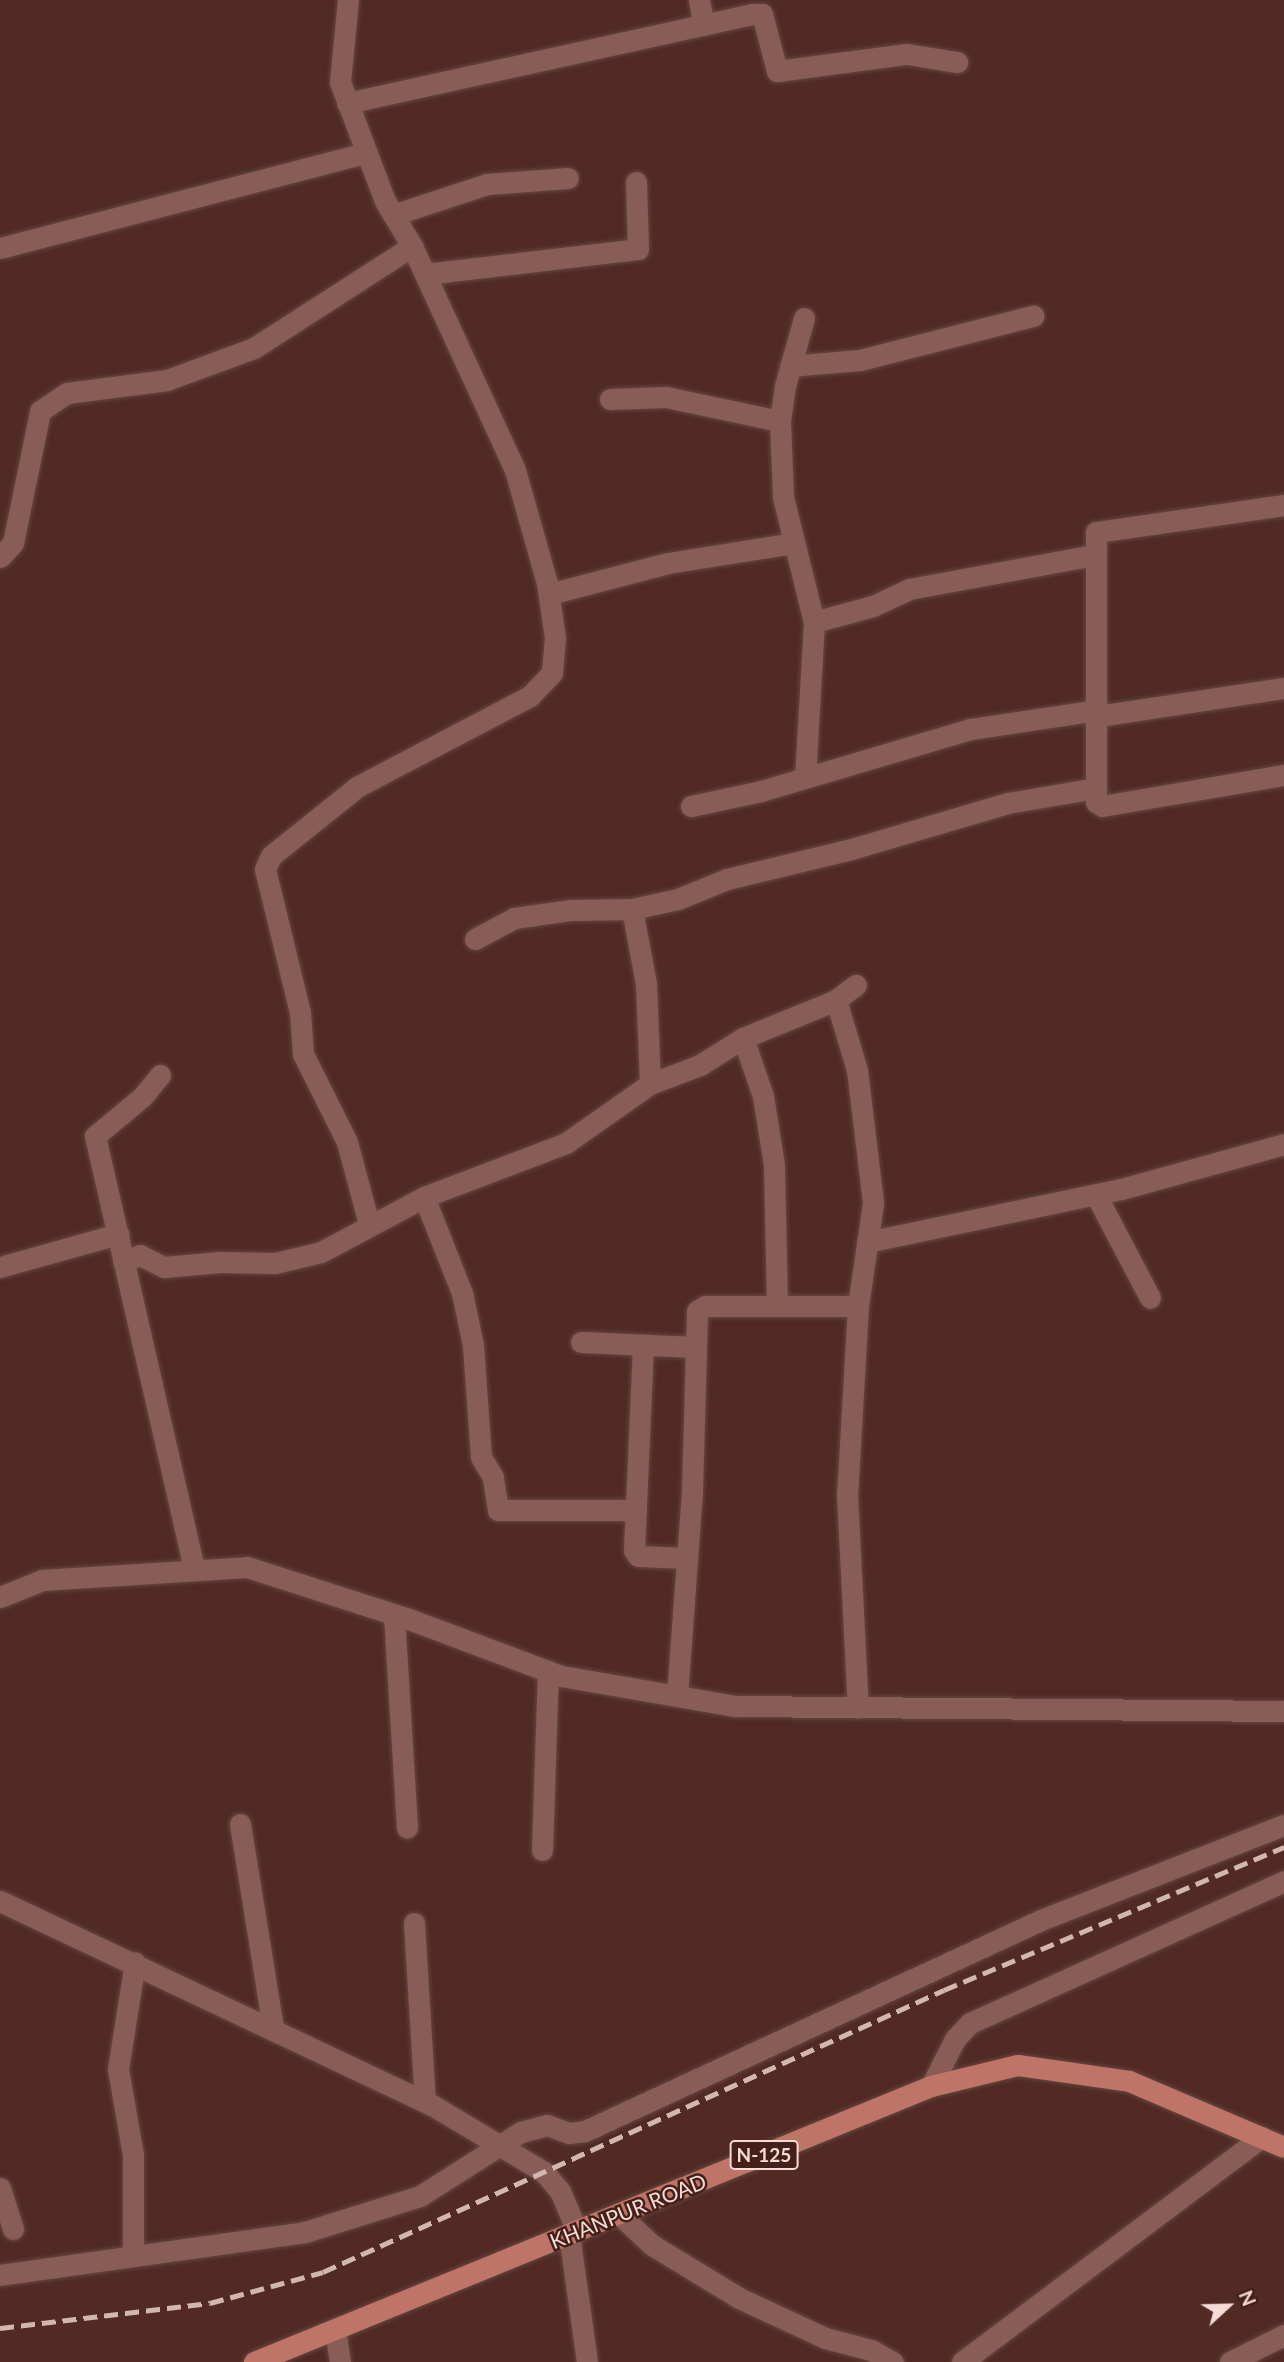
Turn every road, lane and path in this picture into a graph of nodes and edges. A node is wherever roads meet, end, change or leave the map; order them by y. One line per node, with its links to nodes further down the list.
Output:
1 (348, 0): 6 (street)
2 (699, 0): 4 (street)
3 (750, 7): 4 (street); 5 (street)
4 (704, 25): 6 (street)
5 (957, 62)
6 (347, 103): 7 (street)
7 (365, 153): 10 (street); 12 (street)
8 (568, 178): 10 (street)
9 (636, 182): 13 (street)
10 (393, 215): 11 (street)
11 (412, 246): 13 (street); 22 (street)
12 (0, 248)
13 (425, 274): 23 (street)
14 (1033, 316): 16 (street)
15 (804, 318): 16 (street)
16 (790, 366): 18 (street)
17 (610, 399): 18 (street)
18 (780, 421): 20 (street)
19 (1284, 505): 21 (street)
20 (794, 543): 23 (street); 24 (street)
21 (1095, 555): 24 (street); 26 (street)
22 (0, 557)
23 (549, 594): 41 (street)
24 (814, 622): 28 (street)
25 (1284, 688): 26 (street)
26 (1097, 713): 28 (street); 29 (street)
27 (1284, 775): 29 (street)
28 (805, 777): 30 (street)
29 (1096, 788): 31 (street)
30 (691, 806)
31 (632, 909): 32 (street); 37 (street)
32 (475, 939)
33 (856, 985): 34 (street)
34 (836, 1000): 35 (street); 43 (street)
35 (743, 1038): 37 (street); 47 (street)
36 (160, 1075): 42 (street)
37 (650, 1084): 40 (street)
38 (1284, 1144): 39 (street)
39 (1096, 1195): 43 (street); 46 (street)
40 (424, 1197): 41 (street); 52 (street)
41 (369, 1224): 44 (street)
42 (118, 1234): 44 (street); 45 (street)
43 (867, 1242): 48 (street)
44 (123, 1261): 54 (street)
45 (0, 1267)
46 (1150, 1298)
47 (777, 1306): 48 (street); 51 (street)
48 (858, 1306): 59 (street)
49 (581, 1342): 50 (street)
50 (643, 1345): 51 (street); 52 (street)
51 (695, 1347): 53 (street)
52 (636, 1510): 53 (street)
53 (687, 1558): 58 (street)
54 (194, 1569): 55 (street); 56 (street)
55 (0, 1597)
56 (394, 1615): 57 (street); 63 (street)
57 (548, 1671): 58 (street); 64 (street)
58 (677, 1696): 59 (street)
59 (858, 1707): 60 (street)
60 (1284, 1711)
61 (240, 1824): 69 (street)
62 (1284, 1825): 73 (street)
63 (407, 1828)
64 (542, 1850)
65 (1284, 1881): 70 (street)
66 (0, 1901): 68 (street)
67 (414, 1923): 71 (street)
68 (135, 1962): 69 (street); 79 (street)
69 (273, 2028): 71 (street)
70 (931, 2086): 72 (highway, KHANPUR ROAD / N-125); 76 (highway, KHANPUR ROAD / N-125)
71 (425, 2101): 73 (street)
72 (1262, 2137): 74 (highway, KHANPUR ROAD / N-125); 87 (street)
73 (500, 2146): 78 (street); 79 (street)
74 (1284, 2147)
75 (0, 2189): 77 (street)
76 (619, 2214): 78 (highway, KHANPUR ROAD / N-125); 86 (street)
77 (13, 2229)
78 (573, 2232): 81 (highway, KHANPUR ROAD / N-125); 85 (street)
79 (132, 2254): 80 (street)
80 (0, 2275)
81 (335, 2330): 83 (highway, KHANPUR ROAD / N-125); 84 (street)
82 (1284, 2335): 88 (street)
83 (254, 2362)
84 (340, 2362)
85 (587, 2362)
86 (893, 2362)
87 (962, 2362)
88 (1230, 2362)

